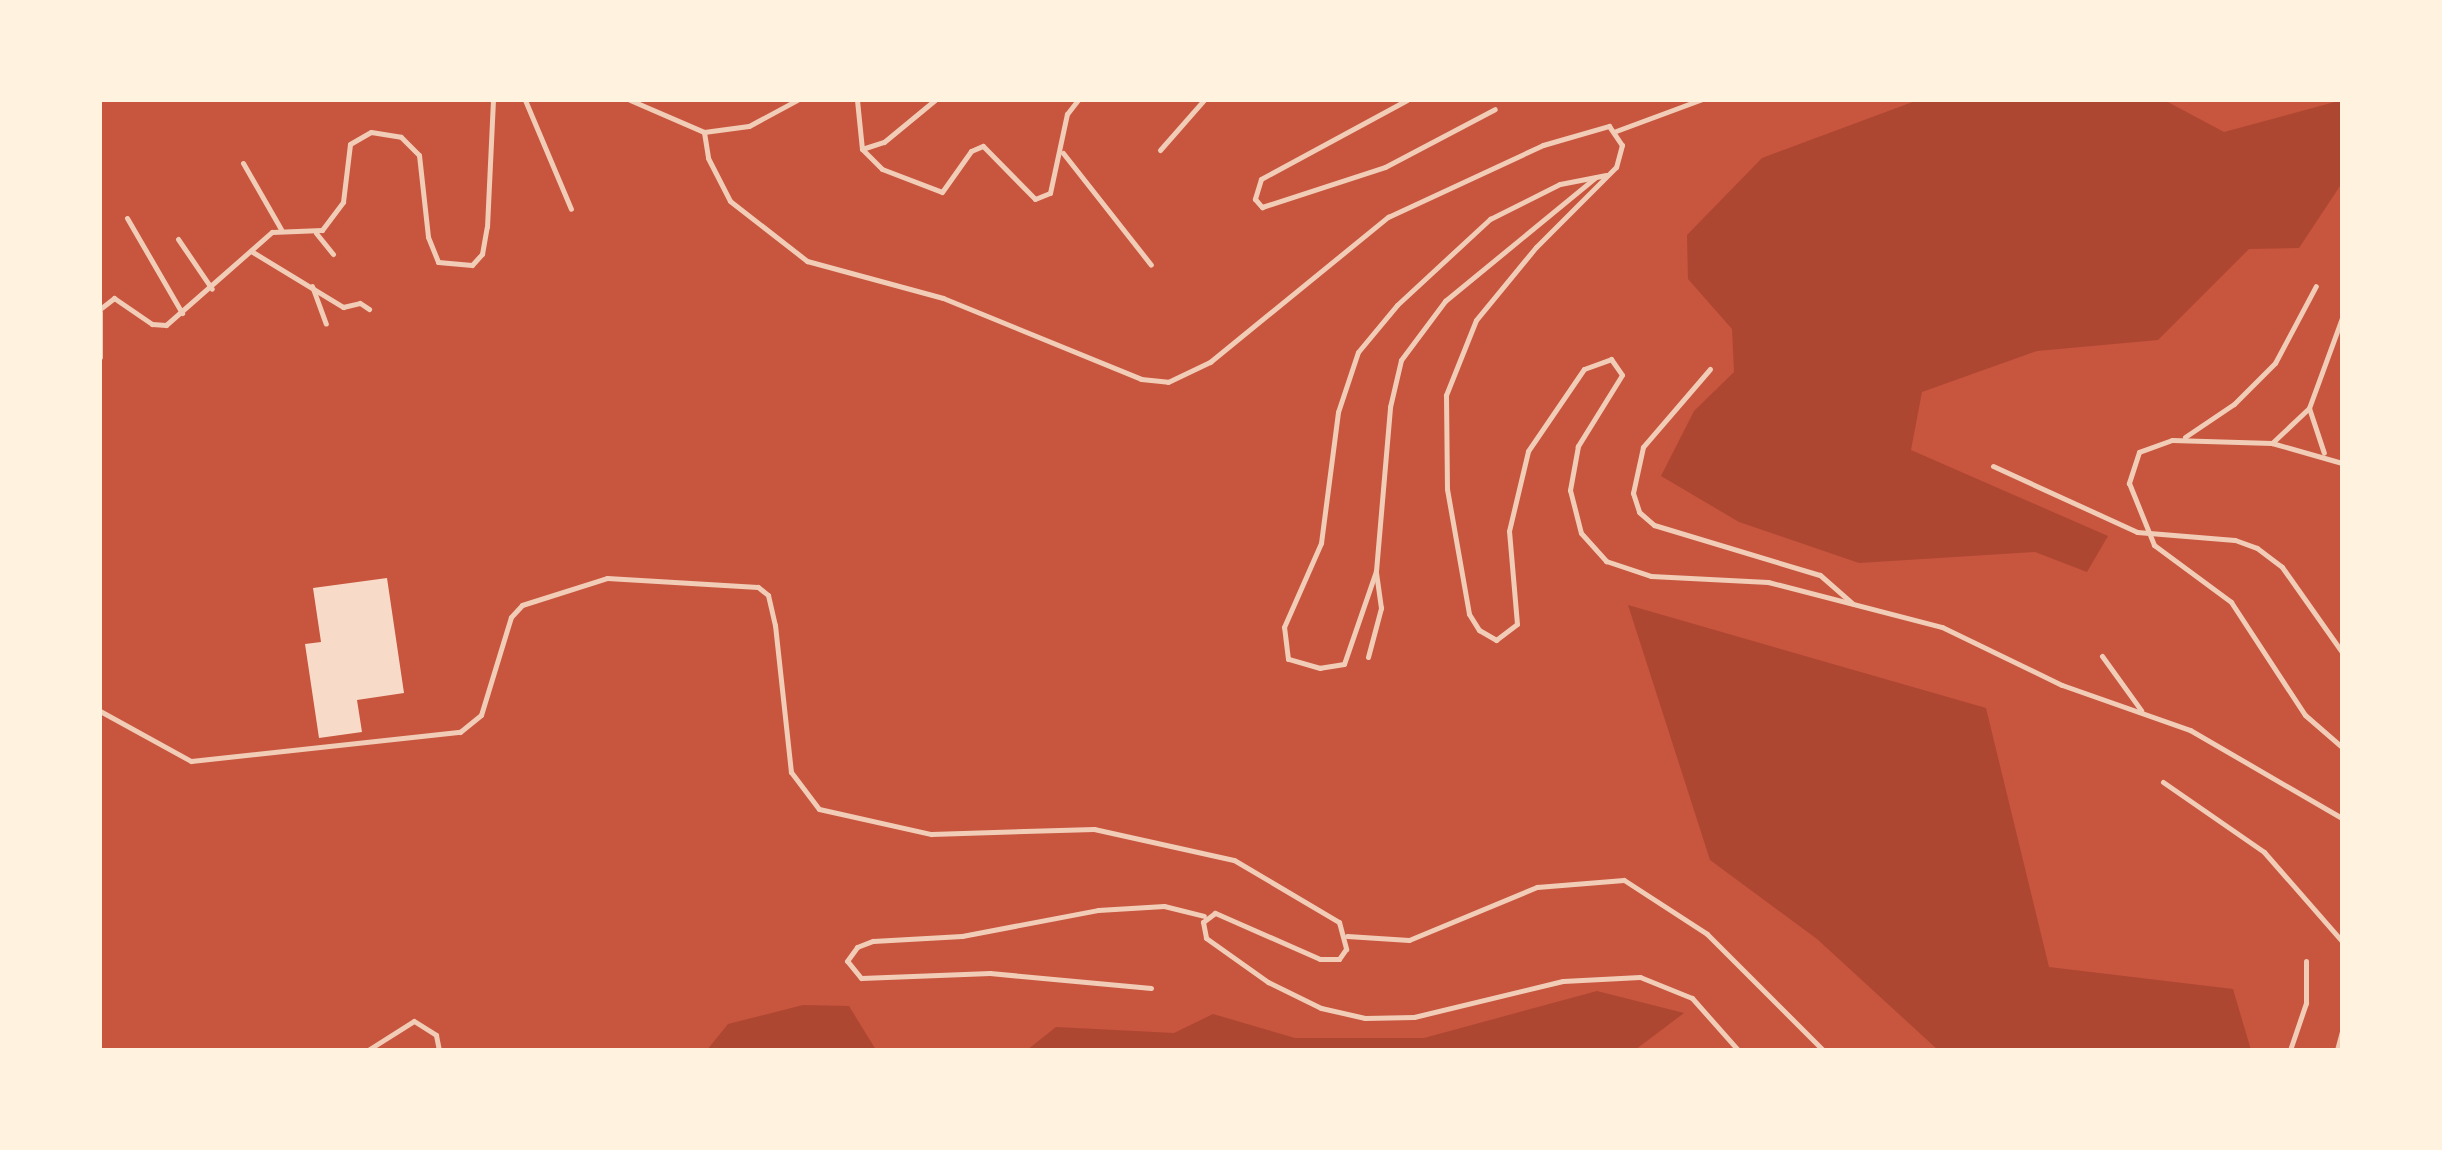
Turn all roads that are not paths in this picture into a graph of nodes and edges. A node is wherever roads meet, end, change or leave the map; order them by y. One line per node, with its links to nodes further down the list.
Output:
1 (493, 100): 23 (street)
2 (525, 100): 20 (street)
3 (630, 100): 13 (street)
4 (798, 100): 13 (street)
5 (858, 100): 14 (street)
6 (934, 100): 14 (street)
7 (1078, 100): 16 (street)
8 (1204, 100): 15 (street)
9 (1407, 100): 11 (street)
10 (1700, 100): 12 (street)
11 (1494, 109)
12 (1616, 131): 13 (street); 18 (street)
13 (704, 132)
14 (862, 148): 16 (street)
15 (1160, 150)
16 (1063, 153): 27 (street)
17 (244, 164): 22 (street)
18 (1608, 175): 19 (street); 46 (street)
19 (1597, 176): 45 (street); 45 (street)
20 (570, 209)
21 (128, 218): 33 (street)
22 (282, 230): 23 (street); 25 (street)
23 (316, 233): 26 (street)
24 (178, 239): 30 (street)
25 (250, 251): 28 (street); 30 (street)
26 (333, 254)
27 (1151, 265)
28 (310, 283): 31 (street); 35 (street)
29 (2316, 286): 39 (street)
30 (212, 288): 33 (street)
31 (369, 309)
32 (100, 310): 33 (street); 36 (street)
33 (182, 313)
34 (2342, 318): 38 (street)
35 (326, 324)
36 (100, 357)
37 (1710, 368): 46 (street)
38 (2309, 408): 40 (street); 41 (street)
39 (2183, 439): 40 (street); 44 (street)
40 (2272, 443): 41 (street)
41 (2324, 454): 42 (street)
42 (2342, 463)
43 (1993, 466): 44 (street)
44 (2147, 534): 47 (street); 52 (street)
45 (1376, 571): 49 (street)
46 (1854, 606): 50 (street)
47 (2342, 652)
48 (2102, 656): 50 (street)
49 (1368, 657)
50 (2141, 710): 54 (street)
51 (100, 711): 56 (street)
52 (2342, 747)
53 (2163, 782): 57 (street)
54 (2342, 818)
55 (1204, 916): 56 (street); 59 (street); 63 (street)
56 (1347, 936): 64 (street)
57 (2342, 941)
58 (2306, 961): 65 (street)
59 (1152, 988)
60 (2342, 1031): 66 (street)
61 (368, 1050): 62 (street)
62 (439, 1050)
63 (1738, 1050)
64 (1823, 1050)
65 (2290, 1050)
66 (2337, 1050)

